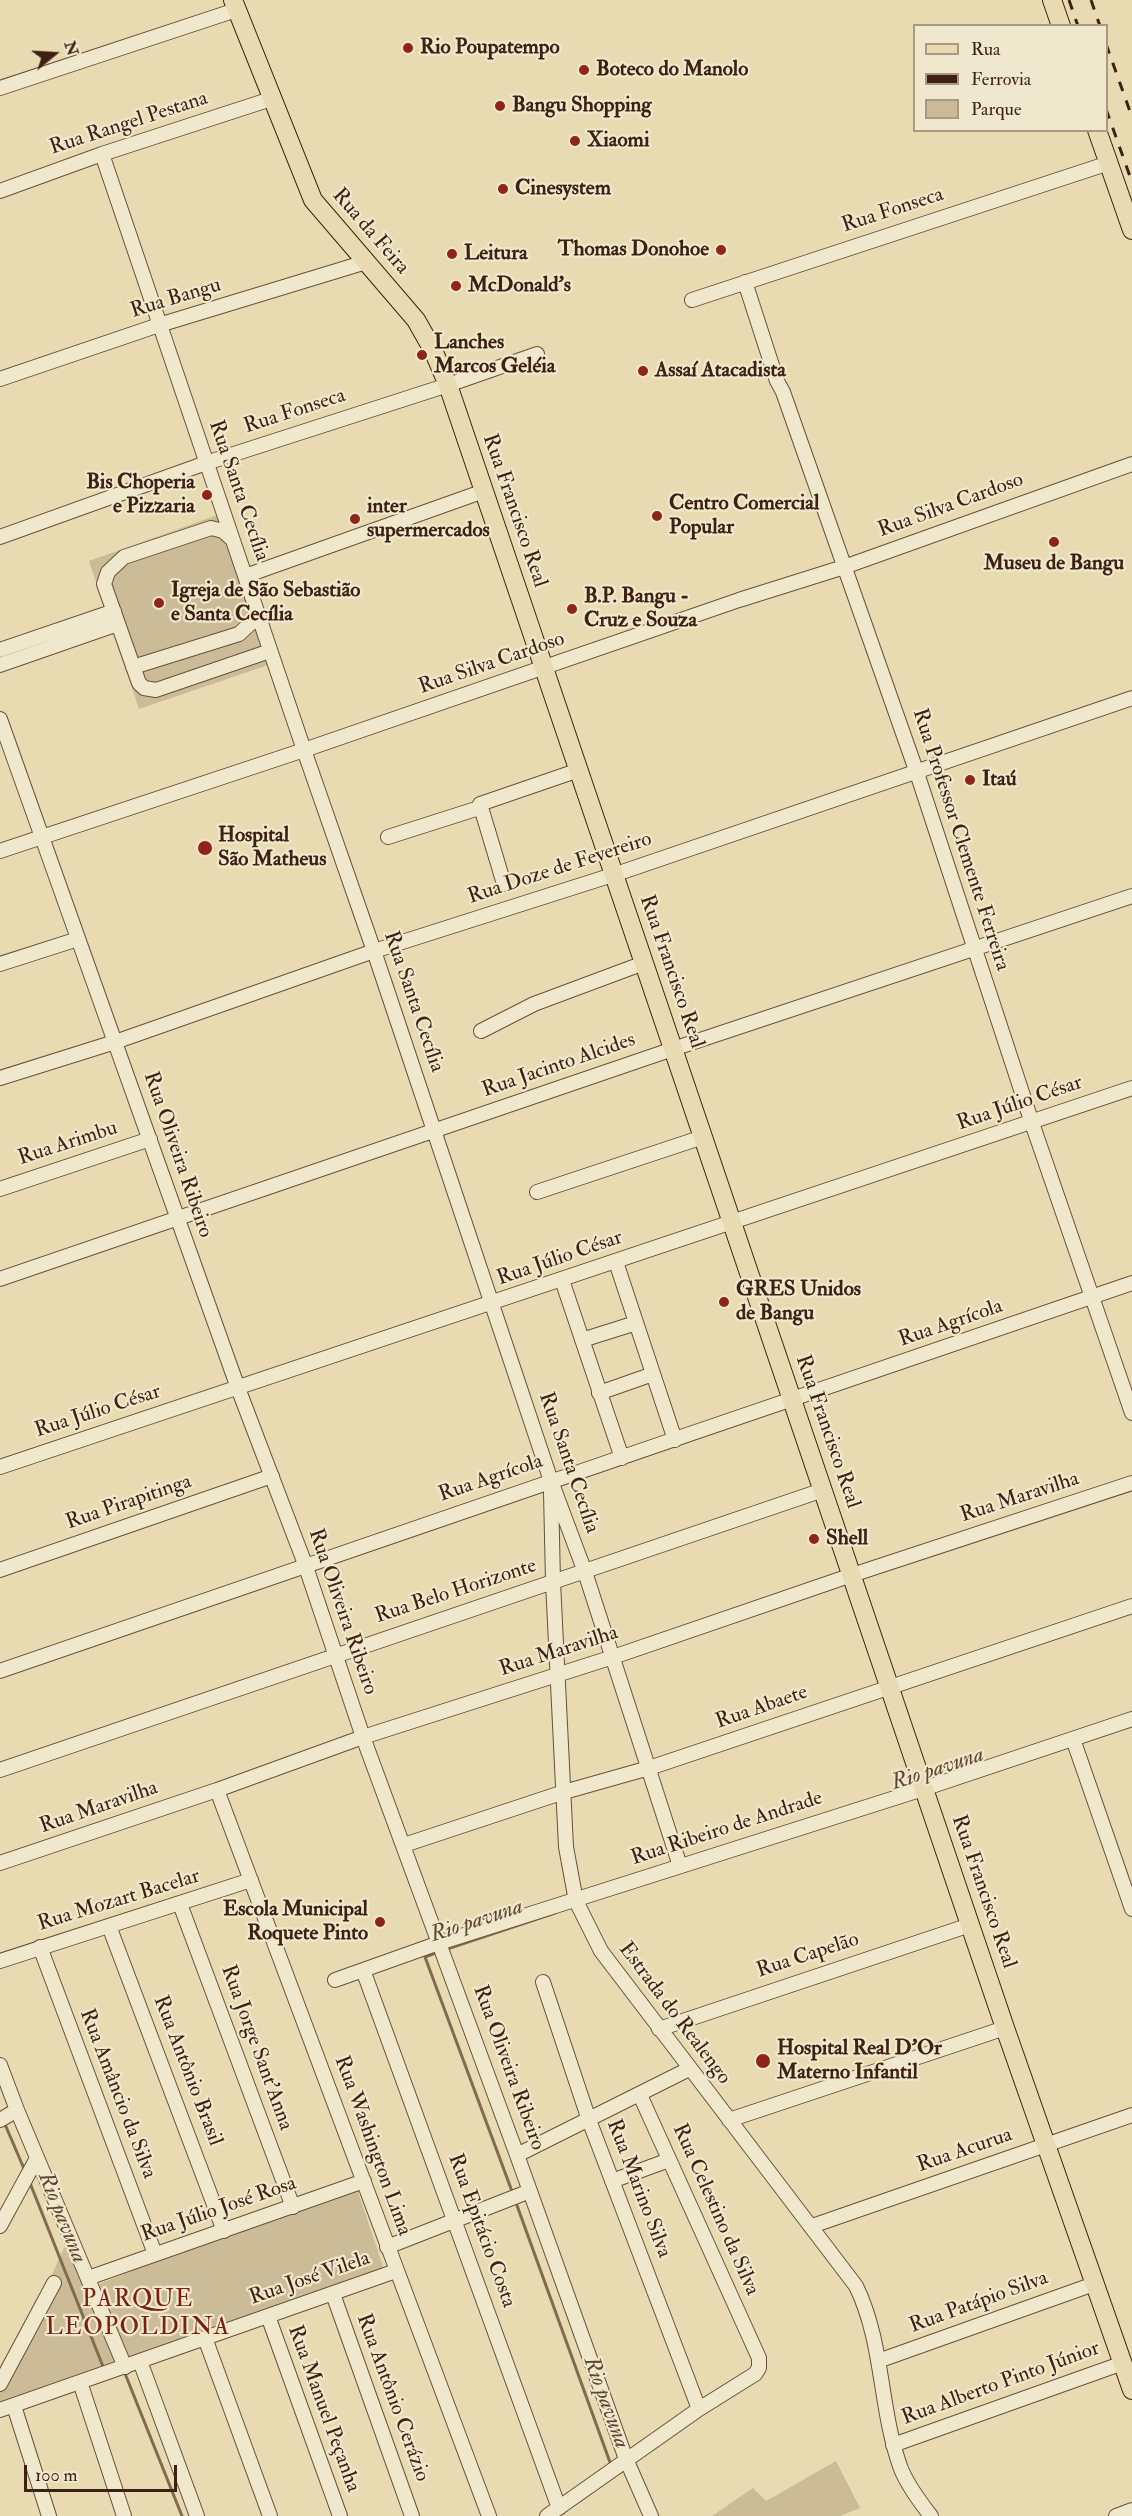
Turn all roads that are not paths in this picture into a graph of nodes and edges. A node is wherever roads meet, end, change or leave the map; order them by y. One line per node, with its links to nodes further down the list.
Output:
1 (1052, 0): 3 (main road)
2 (235, 5): 4 (street); 5 (main road, Rua da Feira)
3 (1060, 24)
4 (0, 88)
5 (271, 99): 7 (street, Rua Rangel Pestana); 11 (main road, Rua da Feira)
6 (1098, 132): 8 (main road)
7 (102, 154): 9 (street, Rua Rangel Pestana); 14 (street, Rua Santa Cecília)
8 (1109, 163): 10 (main road); 12 (street, Rua Fonseca)
9 (0, 191)
10 (1132, 230)
11 (366, 262): 14 (street, Rua Bangu); 17 (main road, Rua da Feira)
12 (745, 282): 13 (street, Rua Fonseca); 23 (street, Rua Professor Clemente Ferreira)
13 (692, 300)
14 (159, 325): 16 (street, Rua Bangu); 18 (street, Rua Santa Cecília)
15 (537, 354): 17 (street, Rua Fonseca)
16 (0, 379)
17 (448, 385): 18 (street, Rua Fonseca); 20 (main road, Rua Francisco Real)
18 (206, 463): 21 (street, Rua Fonseca); 22 (street, Rua Santa Cecília)
19 (1132, 464): 23 (street, Rua Silva Cardoso)
20 (484, 491): 24 (street); 31 (main road, Rua Francisco Real)
21 (0, 537)
22 (232, 540): 24 (street, Rua Santa Cecília); 26 (street)
23 (844, 567): 31 (street, Rua Silva Cardoso); 36 (street, Rua Professor Clemente Ferreira)
24 (245, 576): 25 (street, Rua Santa Cecília)
25 (256, 610): 28 (street, Rua Santa Cecília); 30 (street)
26 (116, 618): 27 (street); 29 (street); 30 (street)
27 (0, 650)
28 (270, 651): 30 (street); 34 (street, Rua Santa Cecília)
29 (0, 665)
30 (133, 667)
31 (544, 668): 34 (street, Rua Silva Cardoso); 35 (main road, Rua Francisco Real)
32 (1132, 698): 36 (street, Rua Doze de Fevereiro)
33 (0, 719): 38 (street, Rua Oliveira Ribeiro)
34 (304, 750): 38 (street, Rua Silva Cardoso); 46 (street, Rua Santa Cecília)
35 (579, 770): 37 (street); 41 (main road, Rua Francisco Real)
36 (917, 773): 41 (street, Rua Doze de Fevereiro); 45 (street, Rua Professor Clemente Ferreira)
37 (479, 808): 39 (street); 42 (street)
38 (41, 837): 40 (street, Rua Silva Cardoso); 44 (street, Rua Oliveira Ribeiro)
39 (388, 837)
40 (0, 851)
41 (614, 875): 46 (street, Rua Doze de Fevereiro); 47 (main road, Rua Francisco Real)
42 (504, 884)
43 (1132, 896): 45 (street, Rua Jacinto Alcides)
44 (78, 939): 48 (street); 50 (street, Rua Oliveira Ribeiro)
45 (975, 950): 51 (street, Rua Jacinto Alcides); 54 (street, Rua Professor Clemente Ferreira)
46 (374, 951): 50 (street, Rua Doze de Fevereiro); 55 (street, Rua Santa Cecília)
47 (644, 963): 49 (street); 51 (main road, Rua Francisco Real)
48 (0, 964)
49 (481, 1030)
50 (115, 1042): 52 (street, Rua Doze de Fevereiro); 57 (street, Rua Oliveira Ribeiro)
51 (673, 1049): 55 (street, Rua Jacinto Alcides); 56 (main road, Rua Francisco Real)
52 (0, 1078)
53 (1132, 1088): 54 (street, Rua Júlio César)
54 (1032, 1123): 61 (street, Rua Júlio César); 66 (street, Rua Professor Clemente Ferreira)
55 (434, 1131): 60 (street, Rua Jacinto Alcides); 67 (street, Rua Santa Cecília)
56 (703, 1137): 59 (street); 61 (main road, Rua Francisco Real)
57 (150, 1139): 58 (street, Rua Arimbu); 60 (street, Rua Oliveira Ribeiro)
58 (0, 1189)
59 (537, 1192)
60 (178, 1220): 63 (street, Rua Jacinto Alcides); 71 (street, Rua Oliveira Ribeiro)
61 (733, 1223): 62 (street, Rua Júlio César); 73 (main road, Rua Francisco Real)
62 (616, 1262): 64 (street, Rua Júlio César); 68 (street)
63 (0, 1279)
64 (562, 1280): 67 (street, Rua Júlio César); 69 (street)
65 (1132, 1284): 66 (street, Rua Agrícola)
66 (1093, 1297): 73 (street, Rua Agrícola); 74 (street, Rua Professor Clemente Ferreira)
67 (492, 1304): 71 (street, Rua Júlio César); 79 (street, Rua Santa Cecília)
68 (636, 1323): 69 (street); 70 (street)
69 (582, 1340): 72 (street)
70 (653, 1374): 72 (street); 75 (street)
71 (238, 1388): 77 (street, Rua Júlio César); 78 (street, Rua Oliveira Ribeiro)
72 (599, 1393): 76 (street)
73 (793, 1401): 75 (street, Rua Agrícola); 81 (main road, Rua Francisco Real)
74 (1132, 1413)
75 (675, 1440): 76 (street, Rua Agrícola)
76 (622, 1458): 79 (street, Rua Agrícola)
77 (0, 1467)
78 (272, 1476): 82 (street, Rua Oliveira Ribeiro); 83 (street, Rua Pirapitinga)
79 (551, 1481): 82 (street, Rua Agrícola); 84 (street, Rua Santa Cecília); 86 (street, Estrada do Realengo)
80 (1132, 1483): 85 (street, Rua Maravilha)
81 (823, 1490): 84 (street, Rua Belo Horizonte); 85 (main road, Rua Francisco Real)
82 (305, 1564): 88 (street, Rua Oliveira Ribeiro); 90 (street, Rua Agrícola)
83 (0, 1570)
84 (585, 1572): 86 (street, Rua Belo Horizonte); 89 (street, Rua Santa Cecília)
85 (852, 1575): 89 (street, Rua Maravilha); 92 (main road, Rua Francisco Real)
86 (553, 1582): 88 (street, Rua Belo Horizonte); 91 (street, Estrada do Realengo)
87 (1132, 1606): 92 (street, Rua Abaete)
88 (336, 1654): 94 (street, Rua Oliveira Ribeiro); 97 (street, Rua Belo Horizonte)
89 (613, 1657): 91 (street, Rua Maravilha); 96 (street, Rua Santa Cecília)
90 (0, 1671)
91 (557, 1675): 94 (street, Rua Maravilha); 100 (street, Estrada do Realengo)
92 (889, 1687): 96 (street, Rua Abaete); 98 (main road, Rua Francisco Real)
93 (1132, 1719): 95 (street, Rua Ribeiro de Andrade)
94 (363, 1737): 99 (street, Rua Maravilha); 101 (street, Rua Oliveira Ribeiro)
95 (1073, 1741): 98 (street, Rua Ribeiro de Andrade); 107 (street)
96 (650, 1768): 100 (street, Rua Abaete); 103 (street, Rua Santa Cecília)
97 (0, 1770)
98 (923, 1789): 103 (street, Rua Ribeiro de Andrade); 108 (main road, Rua Francisco Real)
99 (217, 1790): 102 (street, Rua Maravilha); 104 (street, Rua Washington Lima)
100 (564, 1792): 101 (street, Rua Abaete); 105 (street, Estrada do Realengo)
101 (404, 1845): 110 (street, Rua Oliveira Ribeiro)
102 (0, 1863)
103 (680, 1866): 105 (street, Rua Ribeiro de Andrade)
104 (251, 1880): 106 (street, Rua Mozart Bacelar); 130 (street, Rua Washington Lima)
105 (576, 1901): 110 (street, Rua Ribeiro de Andrade); 117 (street, Estrada do Realengo)
106 (180, 1904): 109 (street, Rua Mozart Bacelar); 133 (street, Rua Jorge Sant'Anna)
107 (1132, 1909)
108 (970, 1925): 116 (main road, Rua Francisco Real); 117 (street, Rua Capelão)
109 (110, 1926): 111 (street, Rua Mozart Bacelar); 137 (street, Rua Antônio Brasil)
110 (440, 1943): 113 (street, Rua Ribeiro de Andrade); 127 (street, Rua Oliveira Ribeiro)
111 (40, 1947): 112 (street, Rua Mozart Bacelar); 139 (street, Rua Amâncio da Silva)
112 (0, 1961)
113 (363, 1970): 114 (street, Rua Ribeiro de Andrade); 134 (street, Rua Epitácio Costa)
114 (335, 1980)
115 (543, 1982): 124 (street, Rua Marino Silva)
116 (1005, 2028): 125 (street); 126 (main road, Rua Francisco Real)
117 (659, 2029): 119 (street, Estrada do Realengo)
118 (0, 2064): 121 (street)
119 (689, 2069): 120 (street); 125 (street, Estrada do Realengo)
120 (640, 2095): 124 (street); 129 (street, Rua Celestino da Silva)
121 (17, 2110): 123 (street); 128 (street)
122 (1132, 2115): 126 (street, Rua Acurua)
123 (0, 2120)
124 (589, 2120): 127 (street); 131 (street, Rua Marino Silva)
125 (729, 2120): 136 (street, Estrada do Realengo)
126 (1047, 2145): 136 (street, Rua Acurua); 143 (main road, Rua Francisco Real)
127 (517, 2155): 132 (street, Rua Oliveira Ribeiro)
128 (37, 2158): 135 (street); 141 (street)
129 (669, 2160): 131 (street); 155 (street, Rua Celestino da Silva)
130 (364, 2181): 133 (street, Rua Júlio José Rosa); 138 (street, Rua Washington Lima)
131 (612, 2181): 155 (street, Rua Marino Silva)
132 (530, 2191): 134 (street); 158 (street, Rua Oliveira Ribeiro)
133 (292, 2207): 137 (street, Rua Júlio José Rosa)
134 (455, 2221): 138 (street); 159 (street, Rua Epitácio Costa)
135 (0, 2226)
136 (812, 2226): 148 (street, Estrada do Realengo)
137 (224, 2231): 139 (street, Rua Júlio José Rosa)
138 (387, 2247): 140 (street, Rua Washington Lima)
139 (155, 2254): 141 (street, Rua Júlio José Rosa)
140 (396, 2271): 144 (street, Rua José Vilela); 167 (street, Rua Washington Lima)
141 (88, 2278): 150 (street)
142 (54, 2283): 152 (street)
143 (1094, 2284): 148 (street, Rua Patápio Silva); 149 (main road, Rua Francisco Real)
144 (333, 2294): 145 (street, Rua José Vilela); 166 (street, Rua Antônio Cerázio)
145 (268, 2316): 146 (street, Rua José Vilela); 165 (street, Rua Manuel Peçanha)
146 (205, 2338): 147 (street, Rua José Vilela); 164 (street)
147 (140, 2361): 150 (street, Rua José Vilela); 163 (street)
148 (878, 2361): 157 (street, Estrada do Realengo)
149 (1123, 2363): 153 (main road, Rua Francisco Real); 157 (street, Rua Alberto Pinto Júnior)
150 (125, 2367): 151 (street, Rua José Vilela)
151 (80, 2382): 154 (street, Rua José Vilela); 162 (street)
152 (0, 2384)
153 (1132, 2390)
154 (14, 2406): 156 (street, Rua José Vilela); 161 (street)
155 (699, 2409): 158 (street, Rua Celestino da Silva)
156 (0, 2410)
157 (893, 2445): 170 (street, Estrada do Realengo)
158 (626, 2459): 159 (street, Rua Celestino da Silva); 169 (street, Rua Oliveira Ribeiro)
159 (559, 2508): 168 (street, Rua Celestino da Silva)
160 (1132, 2510): 171 (street)
161 (49, 2516)
162 (124, 2516)
163 (197, 2516)
164 (270, 2516)
165 (340, 2516)
166 (412, 2516)
167 (489, 2516)
168 (547, 2516)
169 (651, 2516)
170 (931, 2516)
171 (1116, 2516)

